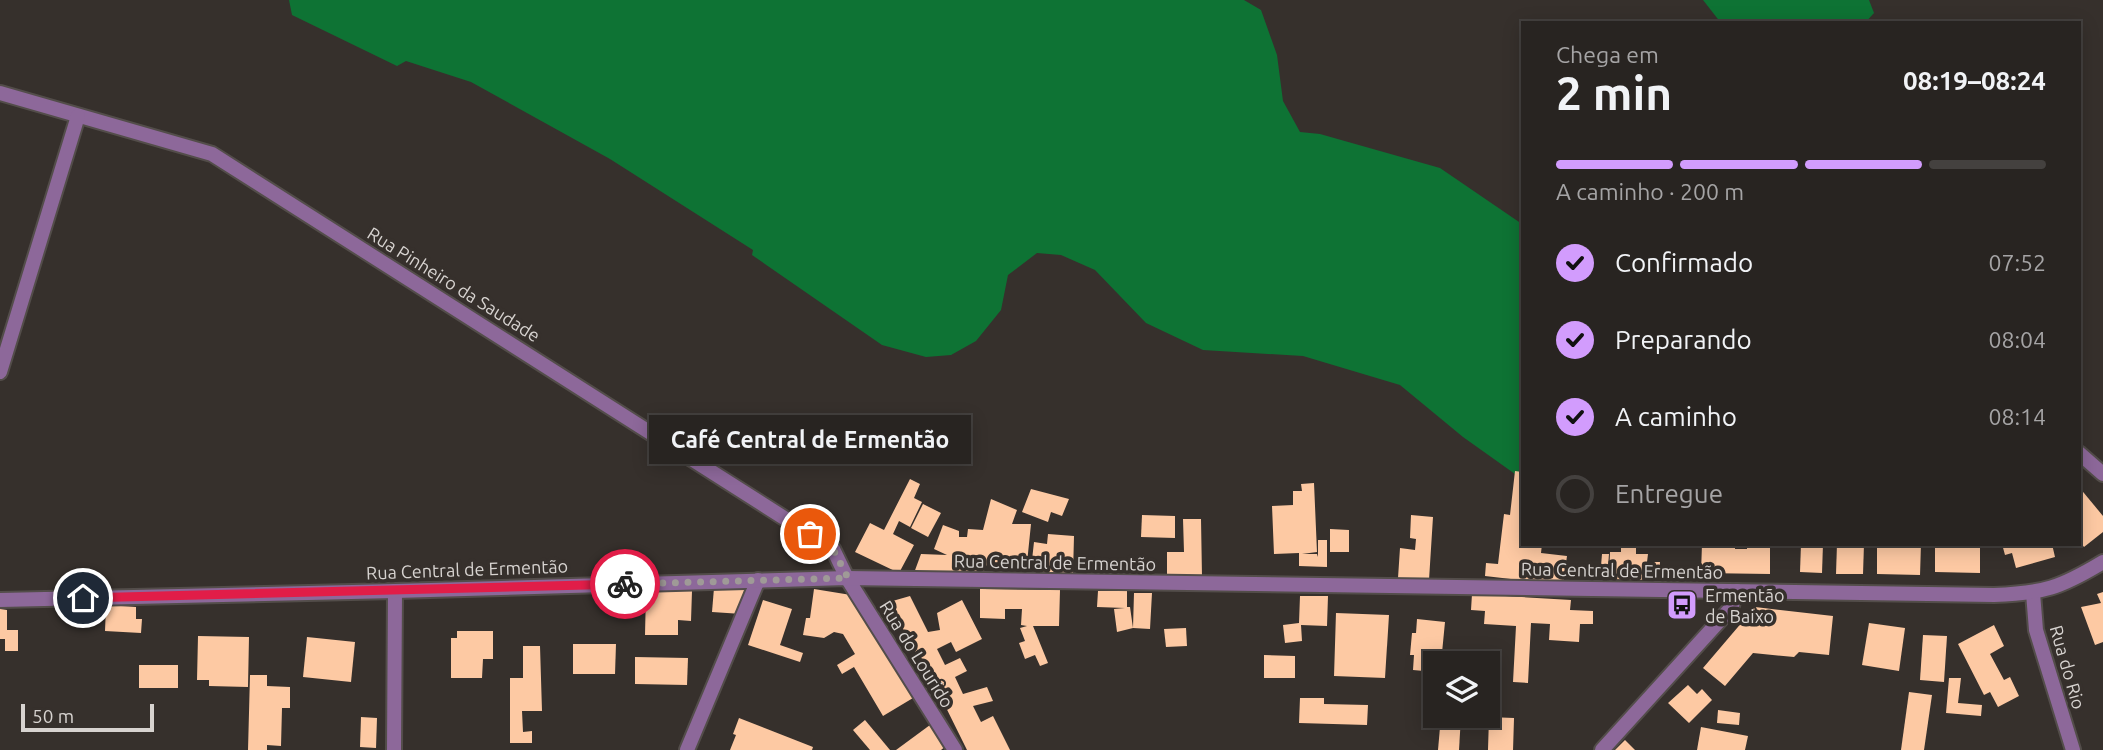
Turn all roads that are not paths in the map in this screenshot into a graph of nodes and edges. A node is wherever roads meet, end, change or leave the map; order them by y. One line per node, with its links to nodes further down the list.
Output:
1 (0, 93): 2 (street, Rua Pinheiro da Saudade)
2 (78, 117): 3 (street); 7 (street, Rua Pinheiro da Saudade)
3 (0, 372)
4 (2081, 455): 5 (street)
5 (2103, 474)
6 (2103, 562): 11 (street, Rua Central de Ermentão)
7 (848, 578): 8 (street, Rua Central de Ermentão); 10 (street, Rua Central de Ermentão); 15 (street, Rua do Lourido)
8 (758, 580): 9 (street, Rua Central de Ermentão); 14 (street)
9 (395, 591): 12 (street, Rua Central de Ermentão); 13 (street)
10 (1737, 591): 11 (street, Rua Central de Ermentão); 16 (street)
11 (2033, 593): 17 (street, Rua do Rio)
12 (0, 600)
13 (394, 750)
14 (687, 750)
15 (955, 750)
16 (1602, 750)
17 (2073, 750)

